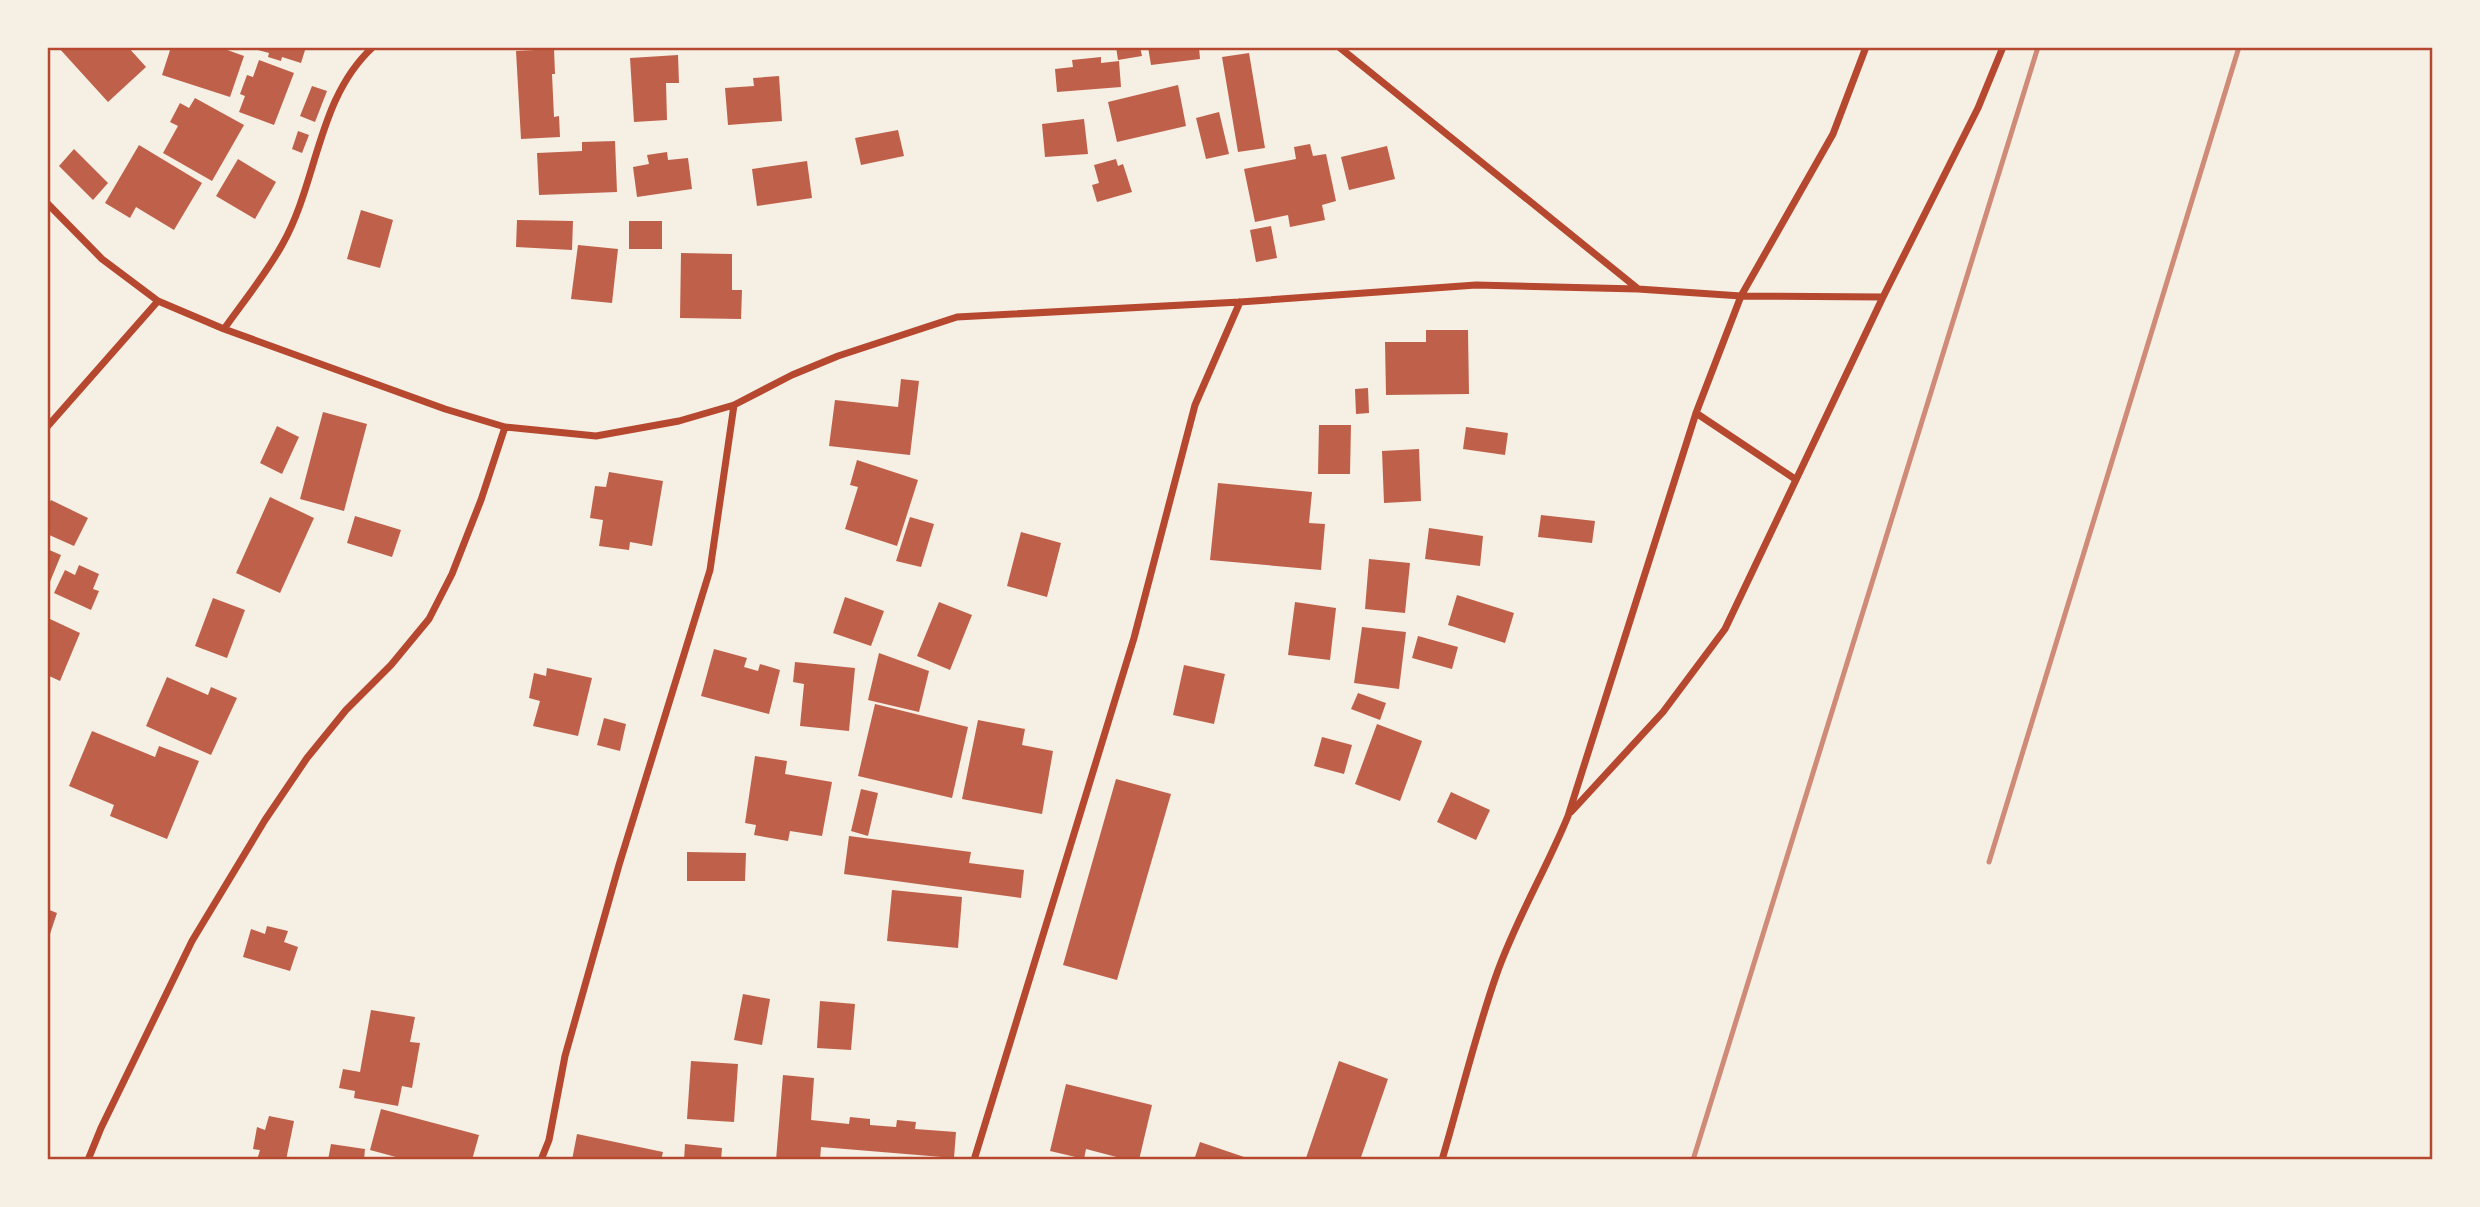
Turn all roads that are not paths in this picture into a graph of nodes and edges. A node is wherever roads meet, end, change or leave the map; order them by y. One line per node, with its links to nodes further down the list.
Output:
1 (373, 47): 11 (street)
2 (1339, 47): 6 (street)
3 (1866, 47): 7 (street)
4 (2003, 47): 8 (street)
5 (47, 203): 9 (street)
6 (1638, 289): 7 (street); 10 (street)
7 (1741, 296): 8 (street); 13 (street)
8 (1883, 297): 16 (street)
9 (158, 301): 11 (street); 15 (street)
10 (1240, 302): 12 (street); 20 (street)
11 (224, 329): 14 (street)
12 (734, 405): 14 (street); 19 (street)
13 (1696, 414): 16 (street); 17 (street)
14 (505, 426): 18 (street)
15 (47, 427)
16 (1795, 480): 17 (street)
17 (1568, 816): 21 (street)
18 (88, 1160)
19 (541, 1160)
20 (974, 1160)
21 (1442, 1160)

